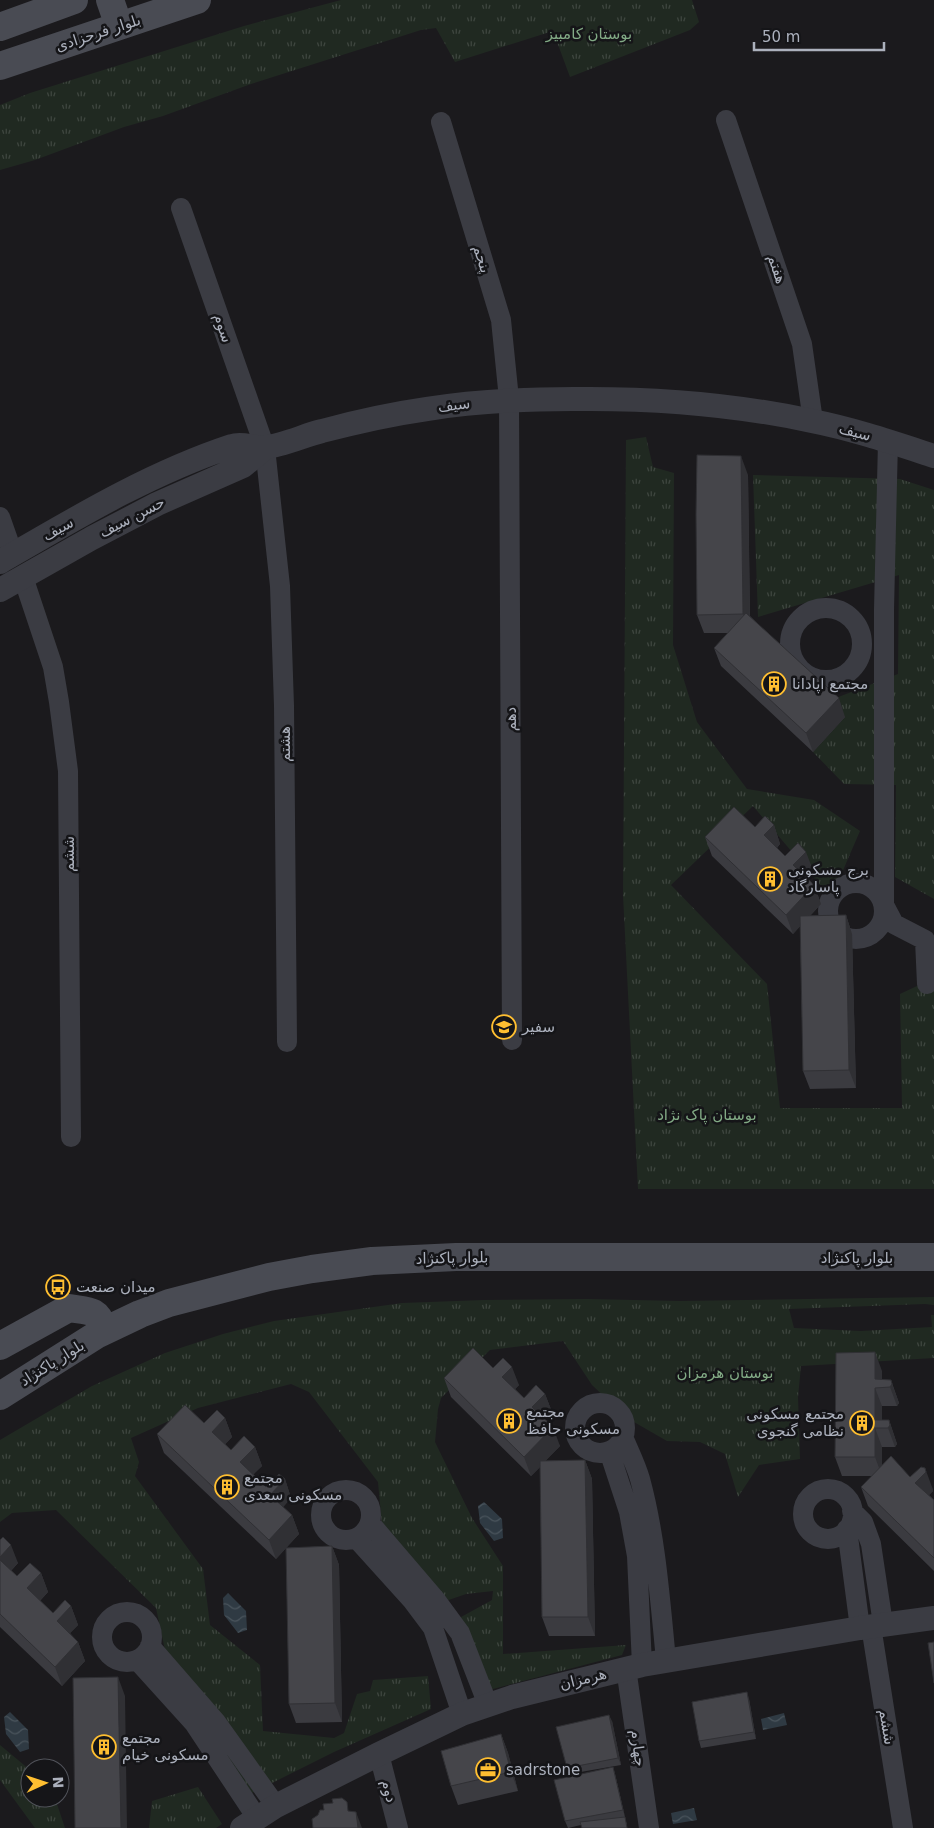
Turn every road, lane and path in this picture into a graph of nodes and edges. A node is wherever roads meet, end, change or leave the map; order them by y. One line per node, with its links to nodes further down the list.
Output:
1 (72, 0): 5 (main road); 6 (main road)
2 (110, 0): 4 (main road)
3 (197, 0): 4 (main road, بلوار فرحزادی)
4 (119, 26): 6 (main road, بلوار فرحزادی)
5 (0, 27)
6 (84, 38): 7 (main road, بلوار فرحزادی)
7 (0, 66)
8 (726, 120): 12 (street, هفتم)
9 (441, 122): 11 (street, پنجم)
10 (181, 208): 14 (street, سوم)
11 (509, 399): 12 (street, سیف); 14 (street, سیف); 23 (street, دهم)
12 (813, 421): 13 (street, سیف)
13 (888, 441): 15 (street, سیف); 20 (street)
14 (265, 448): 17 (street, سیف); 18 (street, حسن سیف); 24 (street, هشتم)
15 (934, 456)
16 (0, 517): 17 (street)
17 (7, 558): 18 (street)
18 (23, 577): 19 (street, حسن سیف); 25 (street, ششم)
19 (0, 590)
20 (884, 610): 21 (street); 22 (street)
21 (855, 623)
22 (927, 984)
23 (512, 1040)
24 (287, 1042)
25 (71, 1137)
26 (934, 1257): 27 (main road, بلوار پاکنژاد)
27 (98, 1334): 28 (main road); 29 (main road, بلوار پاکنژاد)
28 (0, 1346)
29 (0, 1396)
30 (623, 1437): 31 (street); 31 (street); 35 (street)
31 (610, 1451): 35 (street)
32 (850, 1520): 38 (street, ششم)
33 (370, 1523): 34 (street); 34 (street); 37 (street)
34 (356, 1538): 37 (street)
35 (646, 1553): 41 (street); 42 (street, چهارم)
36 (934, 1618): 38 (street, هرمزان)
37 (440, 1622): 43 (street); 44 (street)
38 (871, 1626): 41 (street, هرمزان); 50 (street, ششم)
39 (150, 1646): 40 (street); 40 (street); 45 (street)
40 (136, 1660): 45 (street)
41 (666, 1660): 42 (street, هرمزان)
42 (634, 1667): 43 (street, هرمزان); 49 (street, چهارم)
43 (488, 1705): 44 (street, هرمزان)
44 (462, 1714): 46 (street, هرمزان)
45 (221, 1745): 47 (street)
46 (379, 1754): 47 (street, هرمزان); 48 (street, دوم)
47 (256, 1820)
48 (398, 1828)
49 (649, 1828)
50 (903, 1828)

